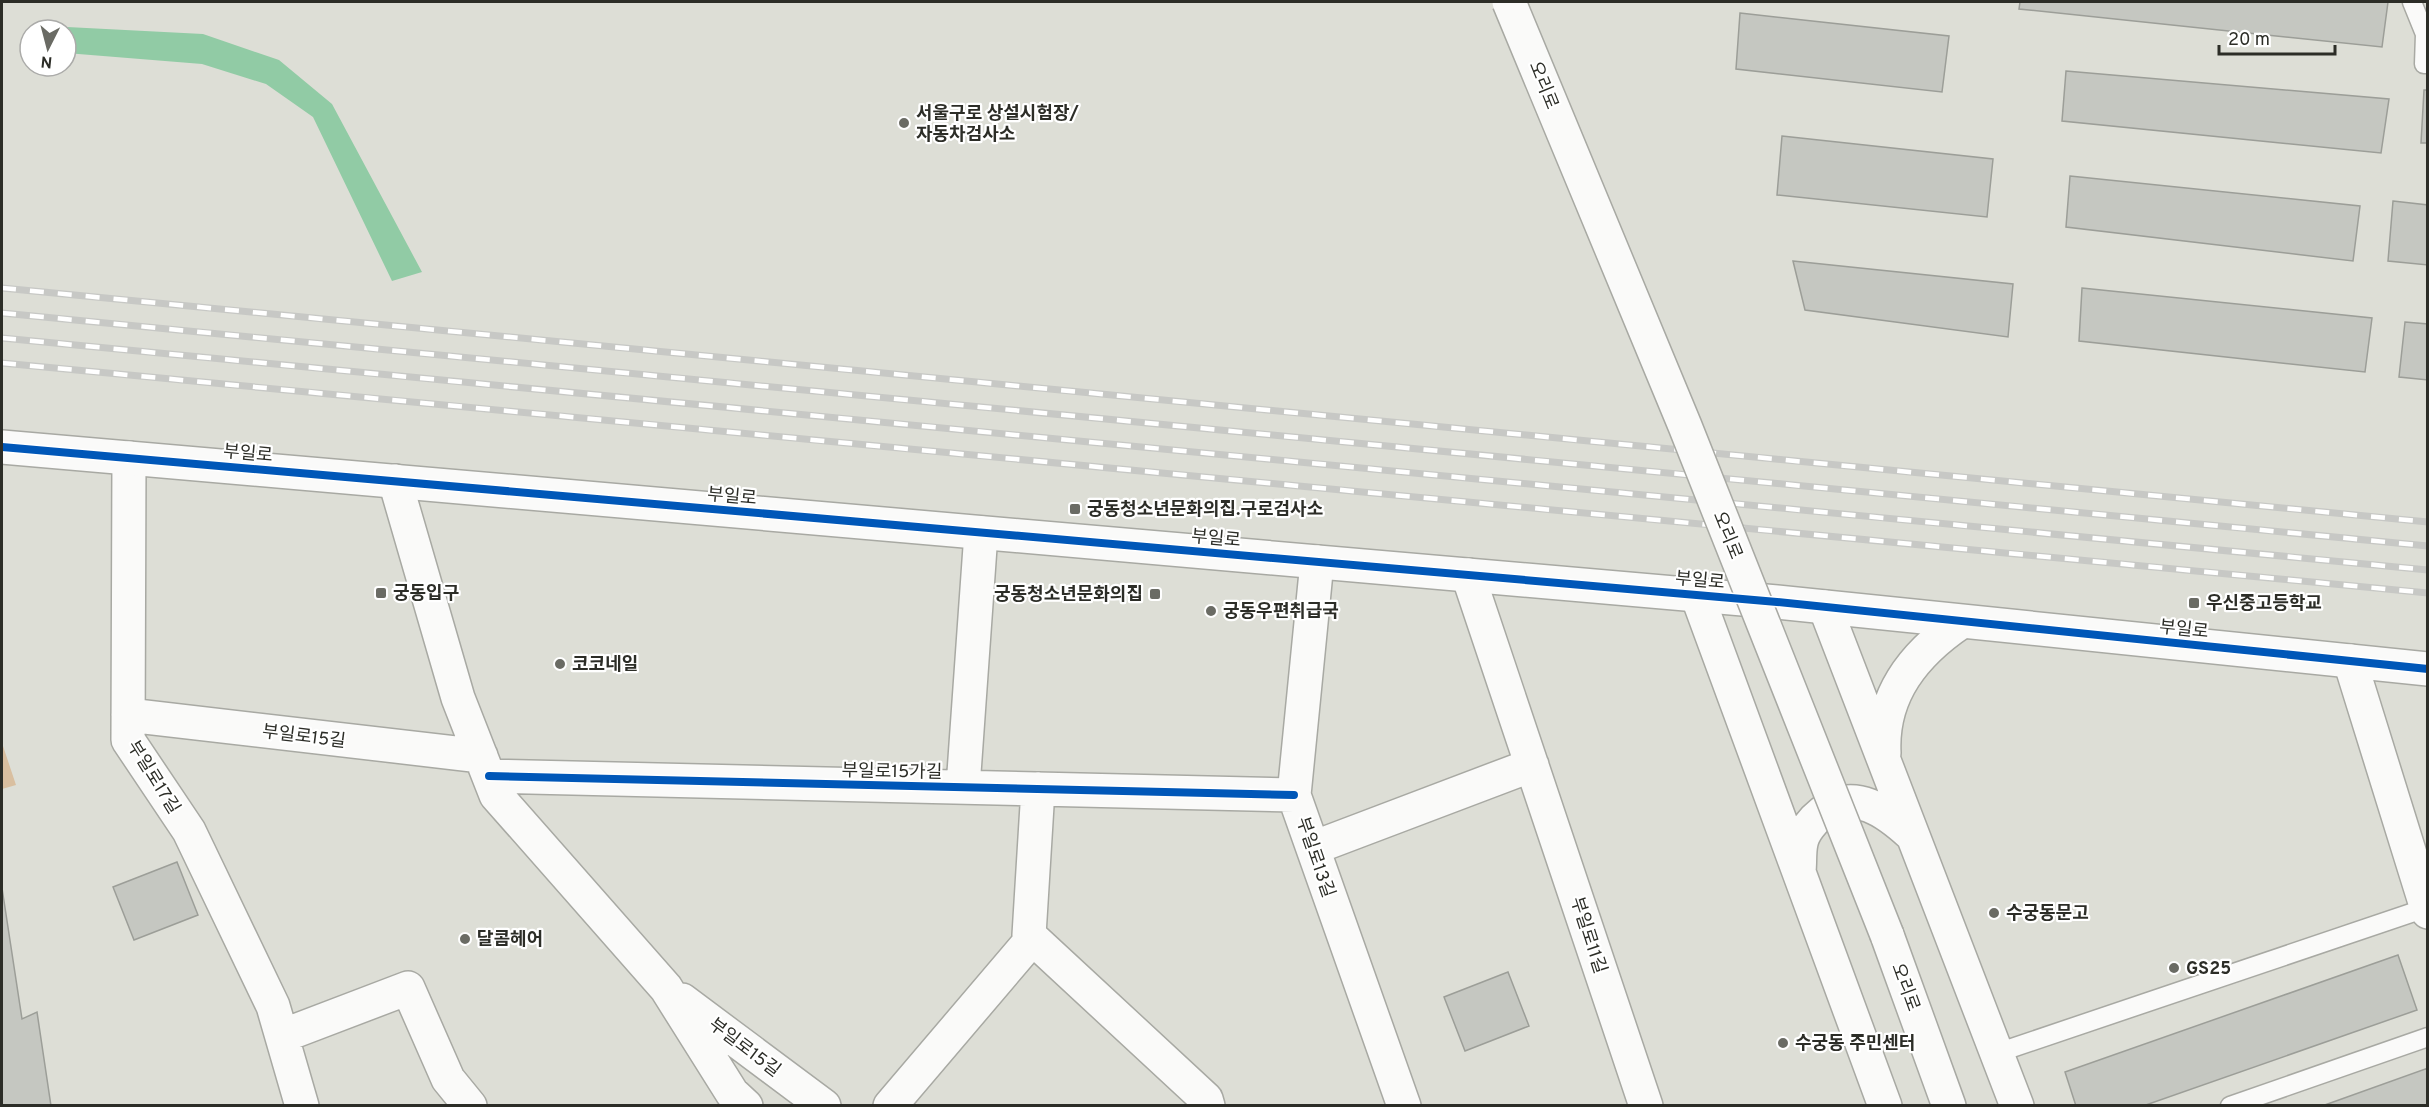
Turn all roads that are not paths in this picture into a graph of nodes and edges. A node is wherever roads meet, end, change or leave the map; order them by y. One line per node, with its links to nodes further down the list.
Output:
1 (1509, 2): 40 (street, 오리로, bridge)
2 (2412, 2): 3 (lane)
3 (2427, 64)
4 (2, 447): 5 (street, 부일로)
5 (129, 458): 6 (street, 부일로); 15 (street, 부일로17길)
6 (395, 482): 7 (street, 부일로); 18 (street, 부일로15길)
7 (981, 533): 8 (street, 부일로); 19 (street)
8 (1317, 562): 9 (street, 부일로); 21 (street, 부일로13길)
9 (1468, 575): 10 (street, 부일로); 17 (street, 부일로11길)
10 (1697, 595): 11 (street, 부일로); 24 (street)
11 (1826, 607): 12 (street, 부일로); 16 (street)
12 (1961, 622): 13 (street, 부일로); 16 (street)
13 (2350, 661): 14 (street, 부일로); 25 (street)
14 (2427, 669)
15 (128, 715): 18 (street, 부일로15길); 28 (street, 부일로17길)
16 (1884, 763): 22 (street)
17 (1532, 765): 23 (street); 38 (street, 부일로11길)
18 (485, 766): 19 (street, 부일로15가길); 27 (street, 부일로15길)
19 (963, 788): 20 (street, 부일로15가길)
20 (1038, 789): 21 (street, 부일로15가길); 26 (street)
21 (1294, 795): 23 (street, 부일로13길)
22 (1914, 836): 24 (street); 30 (street)
23 (1313, 848): 37 (street, 부일로13길)
24 (1799, 873): 39 (street)
25 (2427, 910): 30 (lane)
26 (1032, 939): 35 (street); 36 (street)
27 (666, 988): 33 (street, 부일로15길); 34 (street, 부일로15길)
28 (282, 1036): 31 (street, 부일로17길); 32 (street)
29 (2427, 1037): 42 (lane)
30 (1997, 1053): 41 (street)
31 (302, 1106)
32 (470, 1106)
33 (746, 1106)
34 (824, 1106)
35 (890, 1106)
36 (1208, 1106)
37 (1404, 1106)
38 (1646, 1106)
39 (1884, 1106)
40 (1949, 1106)
41 (2017, 1106)
42 (2230, 1106)

